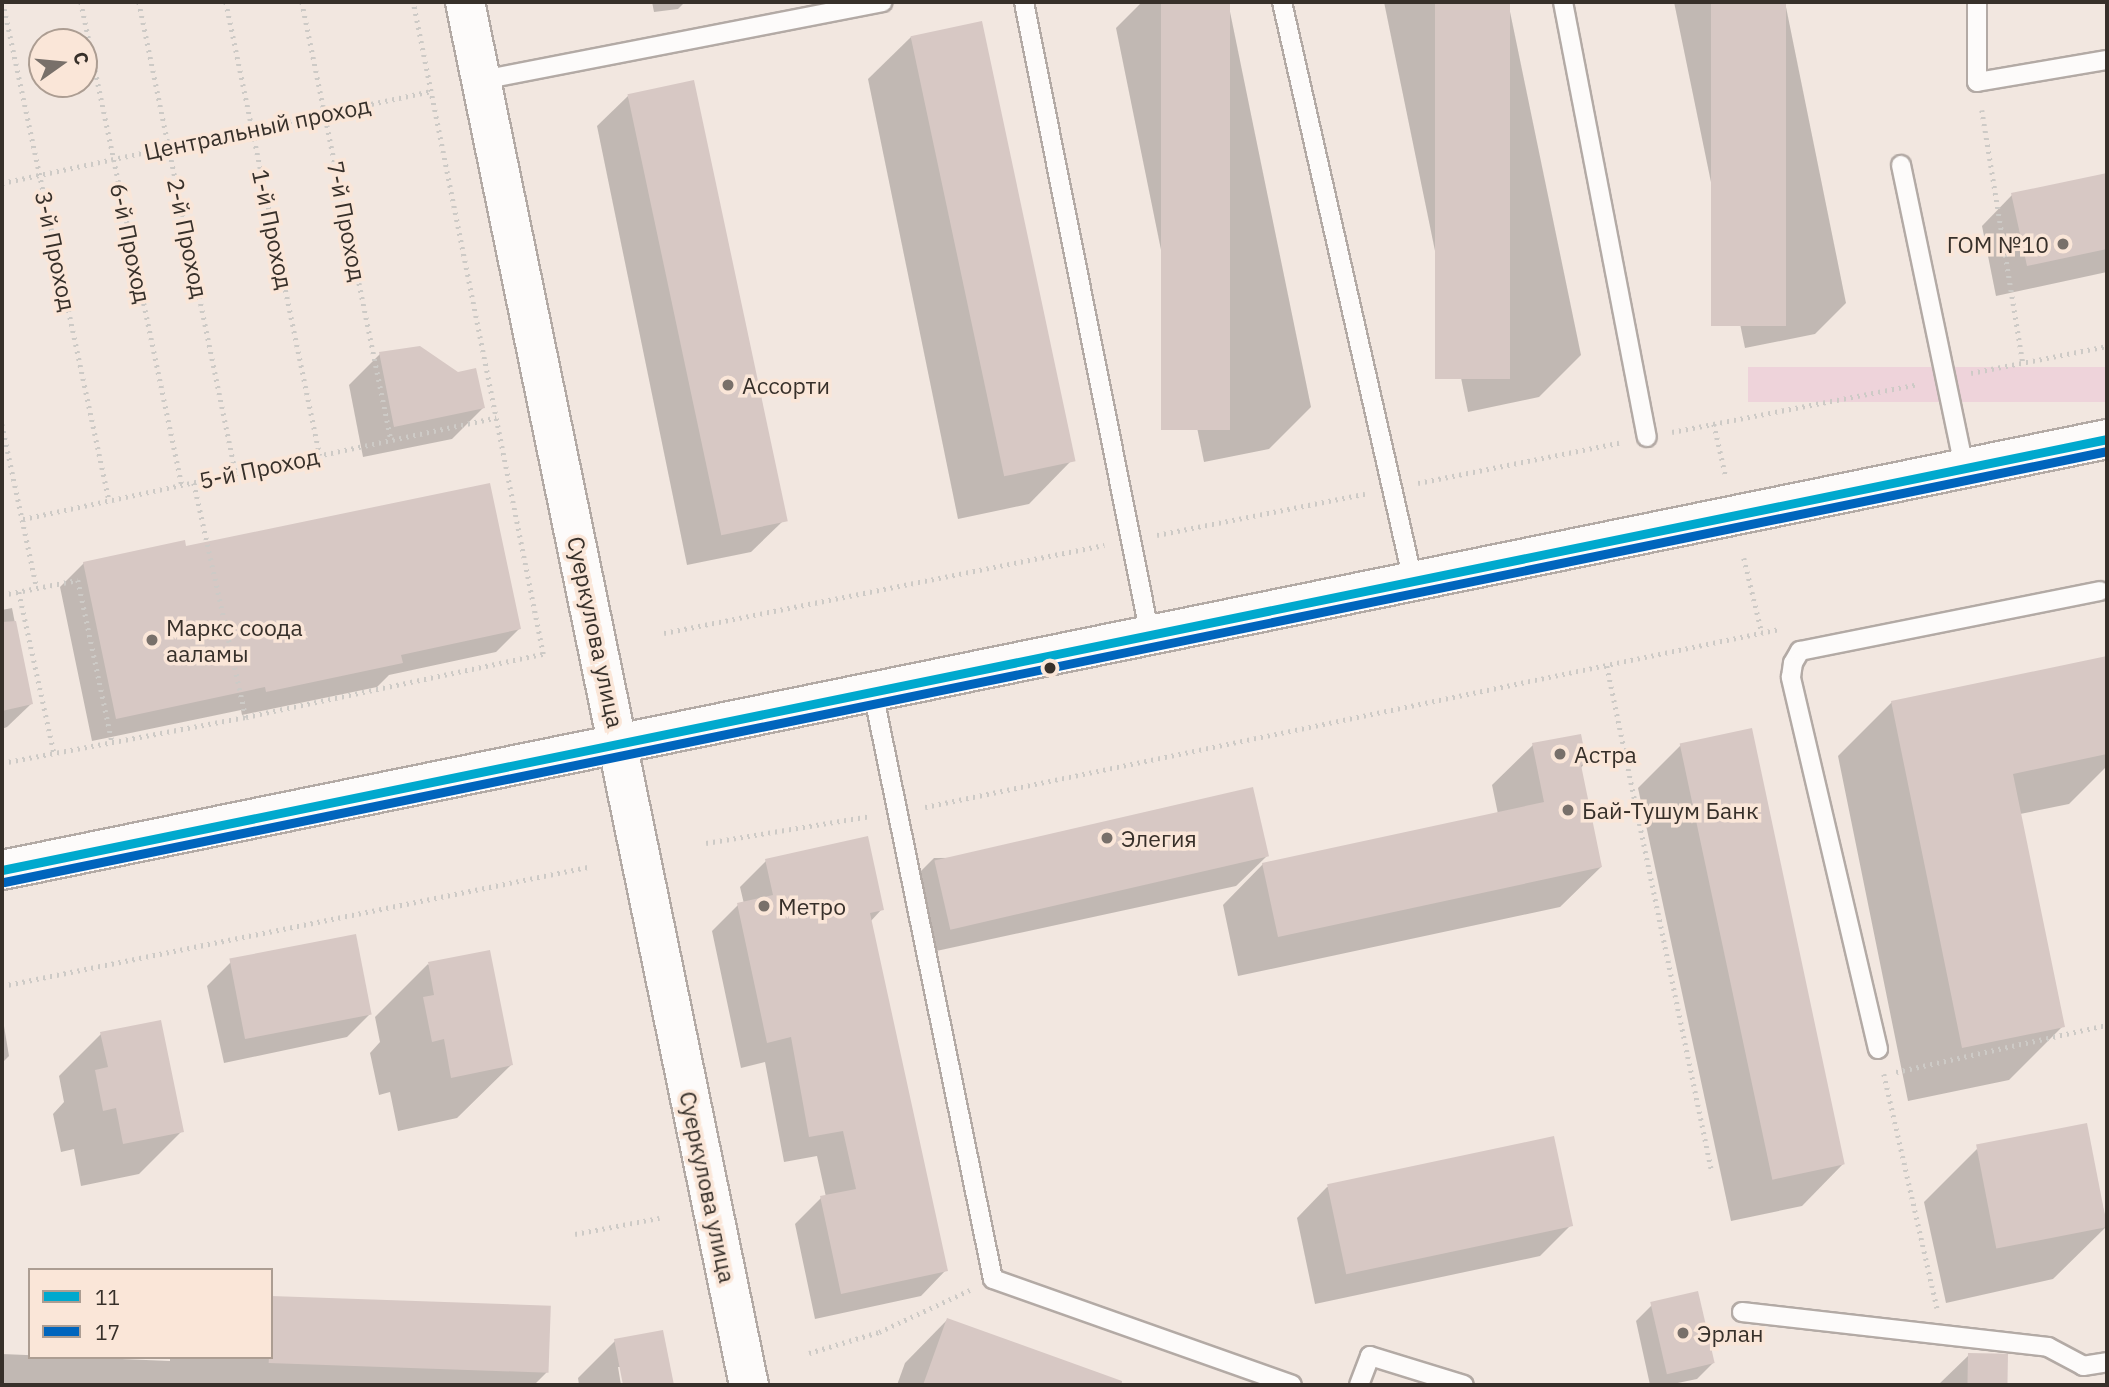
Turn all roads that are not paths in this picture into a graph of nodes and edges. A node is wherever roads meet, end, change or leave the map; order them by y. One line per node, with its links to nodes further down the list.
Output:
1 (466, 2): 8 (main road, Суеркулова улица)
2 (882, 2): 8 (lane)
3 (1024, 2): 15 (lane)
4 (1282, 2): 13 (lane)
5 (1563, 2): 10 (lane)
6 (1977, 2): 7 (lane)
7 (2107, 60)
8 (482, 80): 17 (main road, Суеркулова улица)
9 (1901, 165): 12 (lane)
10 (1647, 437)
11 (2107, 439): 12 (main road)
12 (1964, 467): 13 (main road)
13 (1413, 581): 15 (main road)
14 (2100, 591): 19 (lane)
15 (1150, 636): 16 (main road)
16 (873, 692): 17 (main road); 23 (lane)
17 (620, 743): 18 (main road); 22 (main road, Суеркулова улица)
18 (2, 870)
19 (1878, 1049)
20 (1742, 1312): 21 (lane)
21 (2107, 1362)
22 (749, 1385)
23 (1292, 1385)
24 (1359, 1385): 25 (lane)
25 (1464, 1385)

